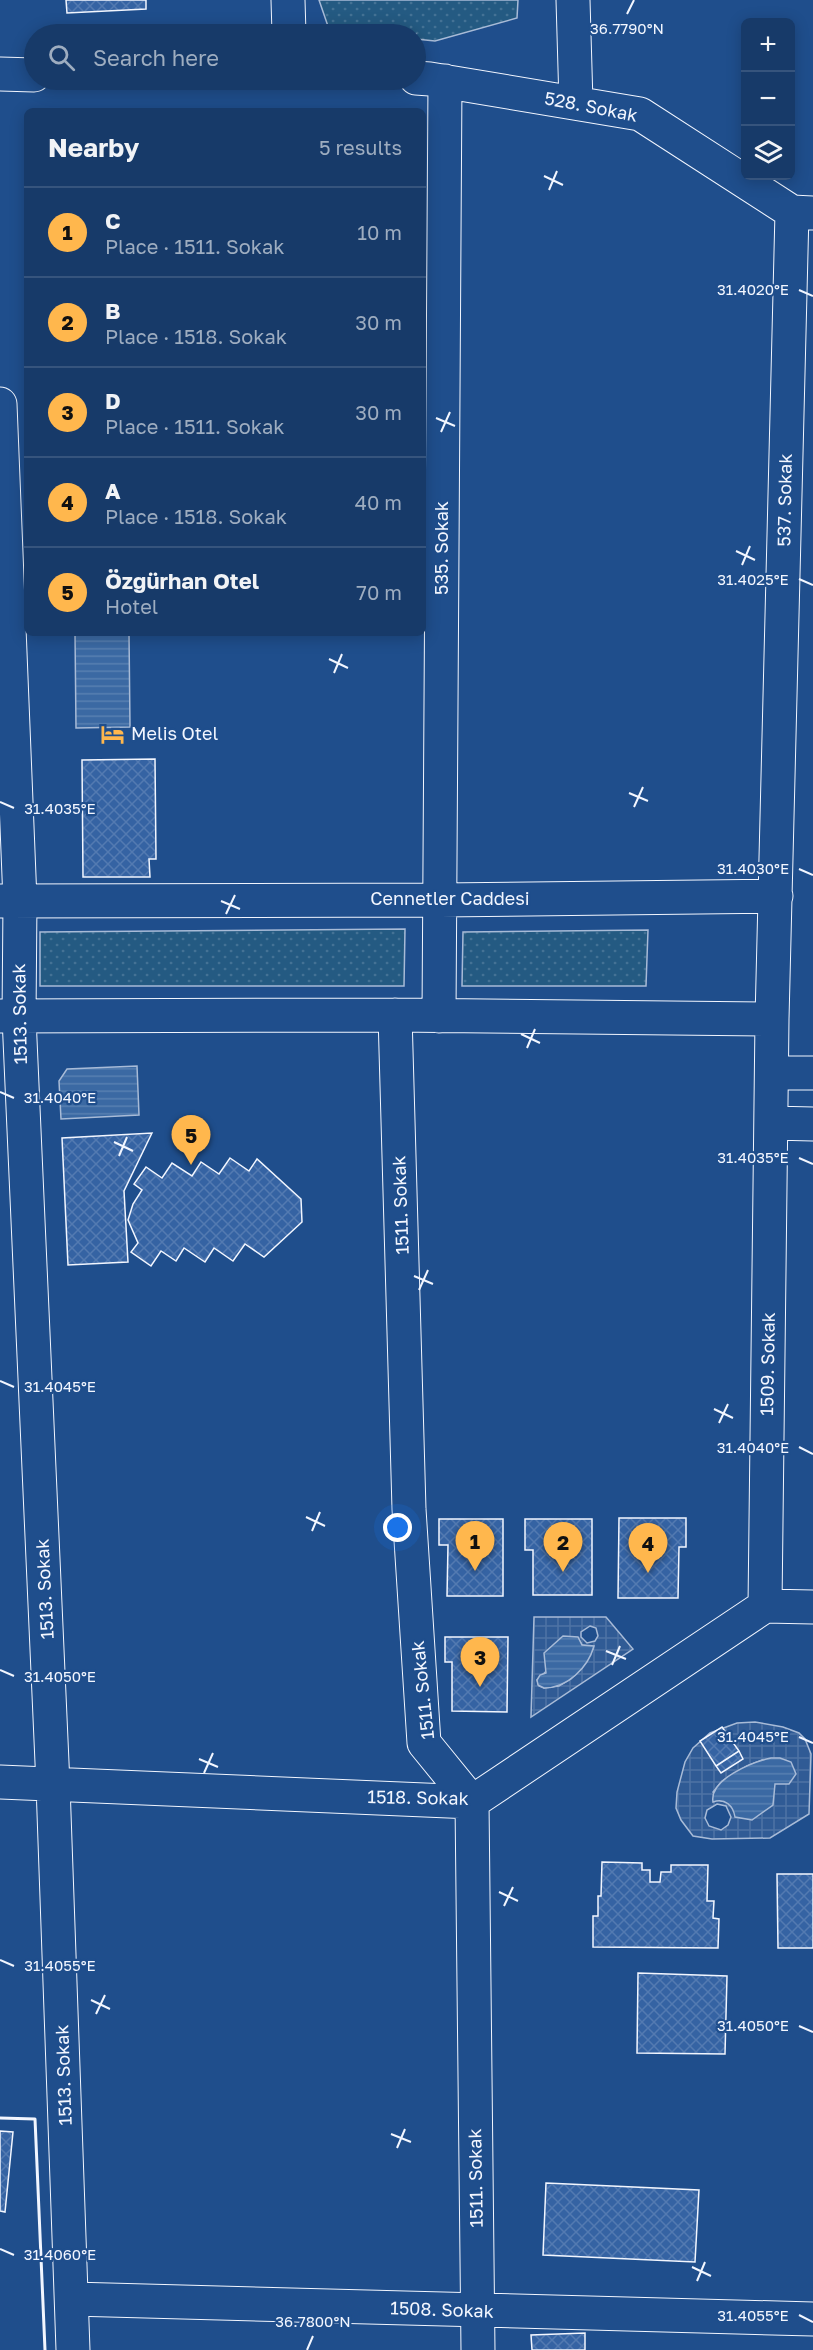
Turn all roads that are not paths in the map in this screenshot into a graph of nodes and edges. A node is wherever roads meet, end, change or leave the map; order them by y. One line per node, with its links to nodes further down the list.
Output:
1 (288, 0): 3 (street)
2 (573, 0): 7 (street)
3 (289, 24)
4 (0, 74): 5 (street)
5 (24, 75)
6 (430, 80): 7 (street, 528. Sokak); 11 (street, 535. Sokak)
7 (576, 103): 8 (street, 528. Sokak)
8 (802, 212): 10 (street, 537. Sokak)
9 (0, 404): 12 (street, 1513. Sokak)
10 (776, 896): 11 (street, Cennetler Caddesi); 16 (street)
11 (441, 900): 12 (street, Cennetler Caddesi); 14 (street, 535. Sokak)
12 (10, 901): 15 (street, 1513. Sokak)
13 (395, 1015): 14 (street); 15 (street); 25 (street, 1511. Sokak)
14 (439, 1016): 16 (street)
15 (10, 1017): 24 (street, 1513. Sokak)
16 (772, 1019): 17 (street)
17 (773, 1073): 18 (street); 19 (street)
18 (813, 1073)
19 (772, 1123): 20 (street); 21 (street, 1509. Sokak)
20 (813, 1124)
21 (765, 1606): 22 (street); 25 (street, 1518. Sokak)
22 (813, 1607)
23 (0, 1782): 24 (street, 1518. Sokak)
24 (53, 1785): 25 (street, 1518. Sokak); 26 (street, 1513. Sokak)
25 (472, 1802): 27 (street, 1511. Sokak)
26 (72, 2299): 27 (street, 1508. Sokak); 29 (street, 1513. Sokak)
27 (477, 2311): 28 (street, 1508. Sokak); 30 (street, 1511. Sokak)
28 (813, 2319)
29 (73, 2350)
30 (478, 2350)

